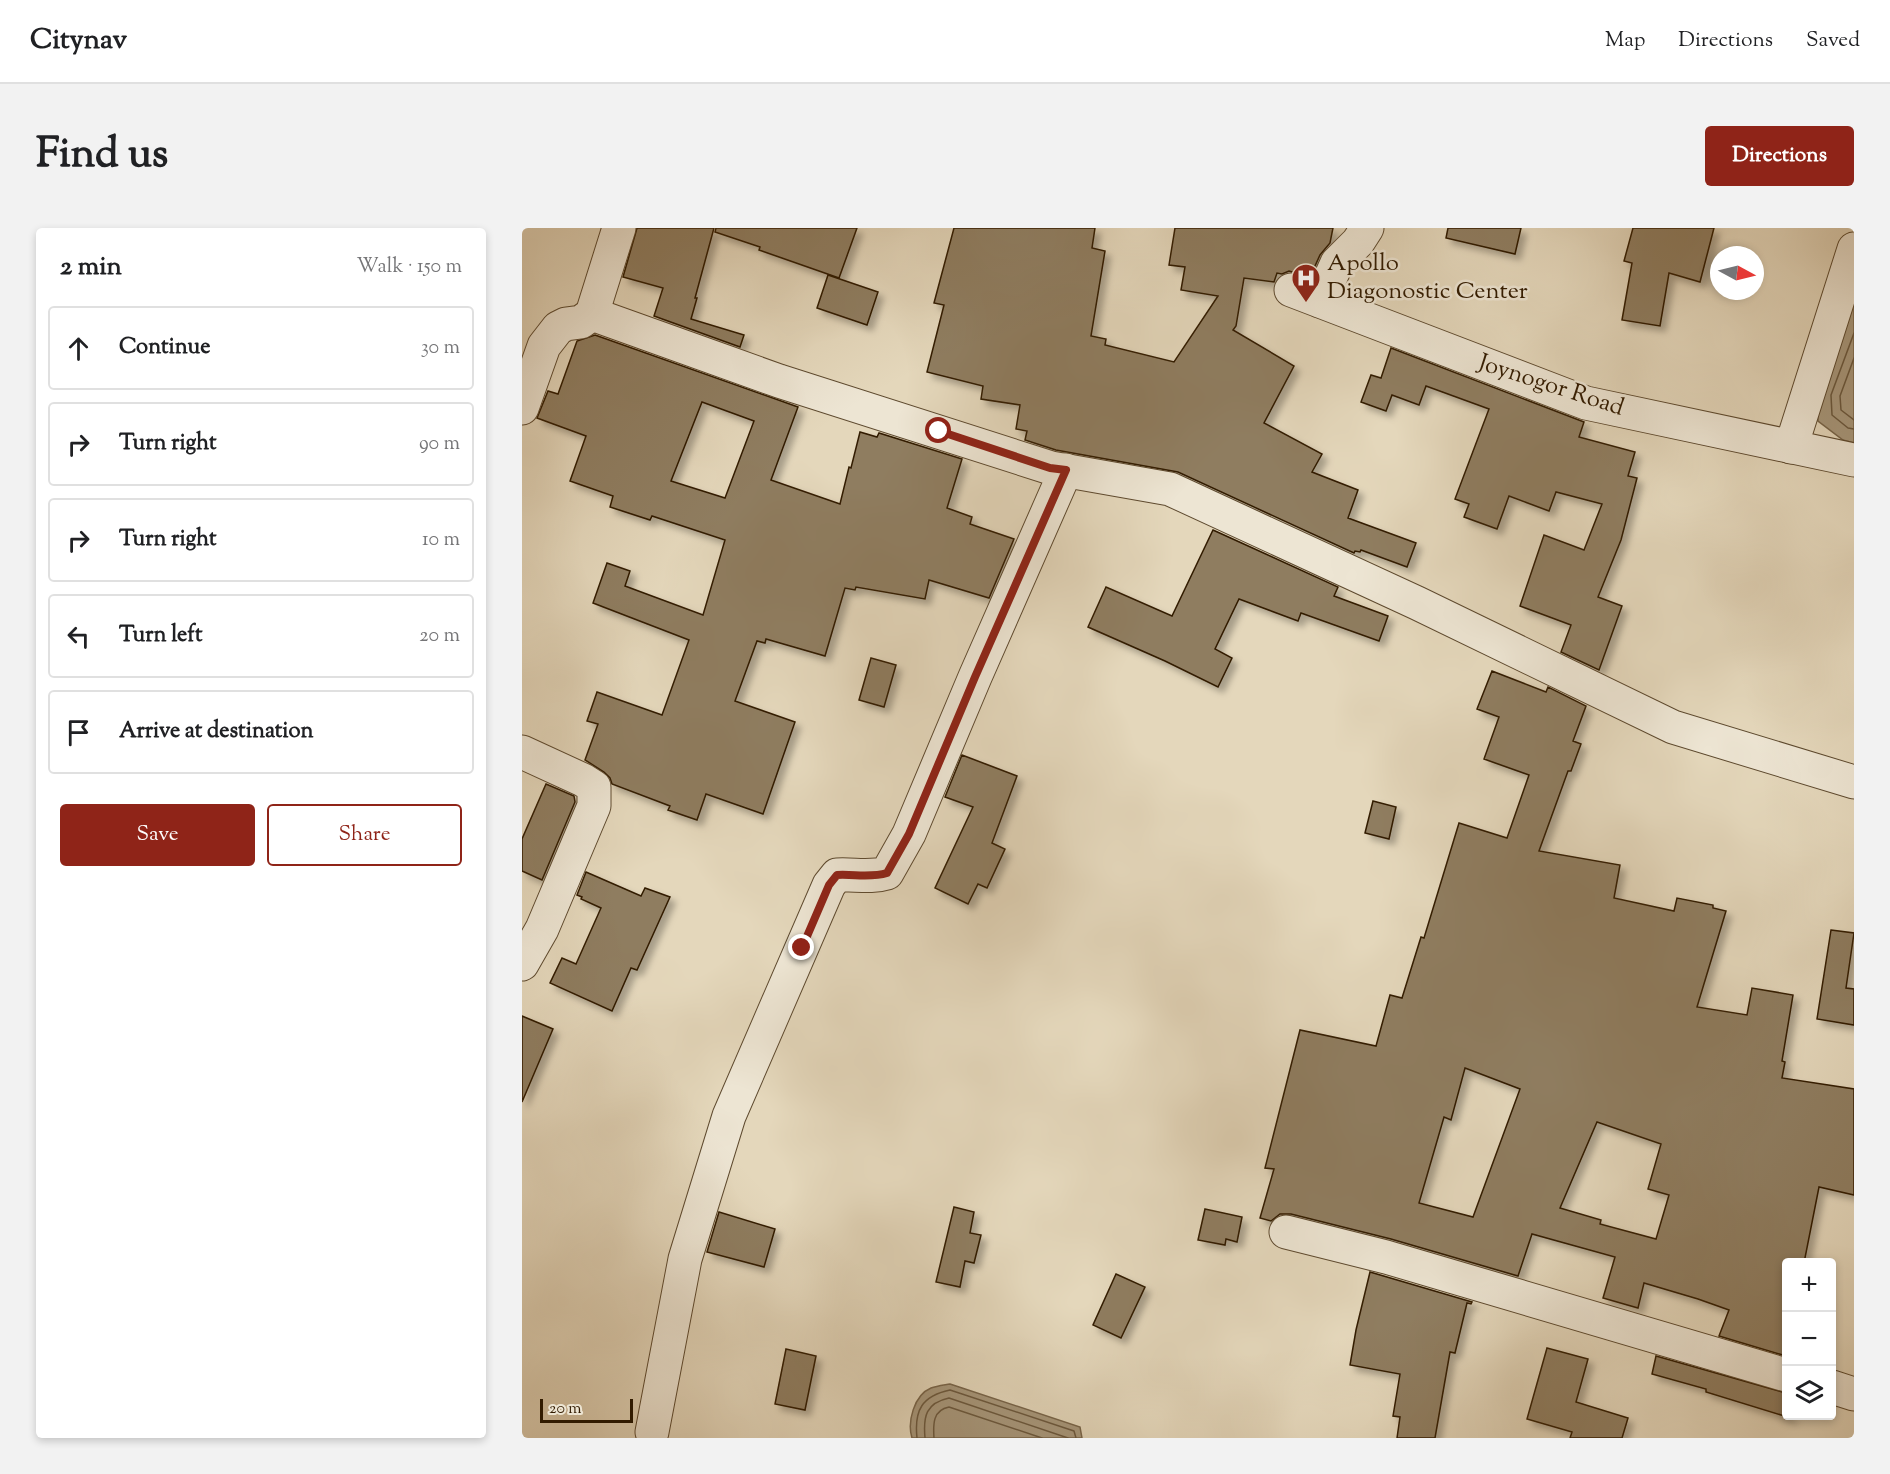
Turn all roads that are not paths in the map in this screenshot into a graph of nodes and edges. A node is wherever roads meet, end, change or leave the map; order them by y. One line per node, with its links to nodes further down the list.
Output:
1 (619, 228): 4 (street)
2 (1367, 228): 6 (street, Joynogor Road)
3 (1854, 249): 6 (street)
4 (592, 314): 5 (street); 8 (street)
5 (522, 408)
6 (1791, 447): 7 (street, Joynogor Road)
7 (1854, 460)
8 (1066, 470): 10 (street); 16 (street)
9 (522, 752): 11 (street)
10 (1854, 782)
11 (522, 964)
12 (1286, 1232): 13 (street)
13 (1782, 1374)
14 (1836, 1389): 15 (street)
15 (1854, 1394)
16 (652, 1431)

